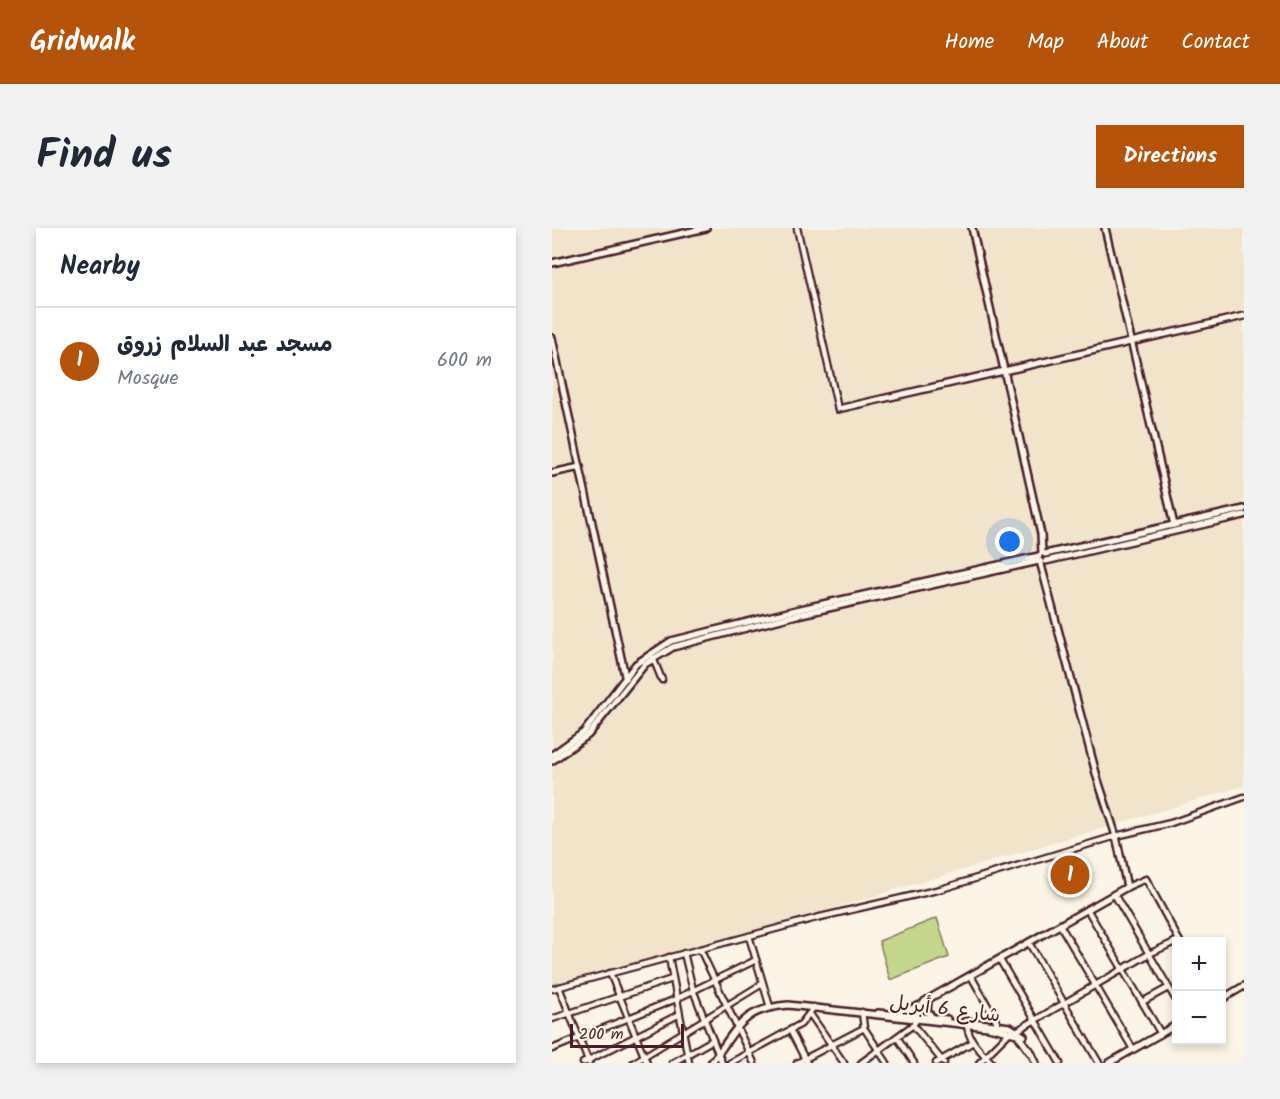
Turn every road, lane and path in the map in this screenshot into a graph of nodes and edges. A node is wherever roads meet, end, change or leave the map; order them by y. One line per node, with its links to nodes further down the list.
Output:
1 (706, 228): 5 (street)
2 (797, 228): 10 (street)
3 (972, 228): 9 (street)
4 (1105, 228): 8 (street)
5 (552, 263)
6 (1244, 316): 8 (street)
7 (552, 338): 11 (street)
8 (1132, 343): 9 (street); 15 (street)
9 (1003, 372): 10 (street); 16 (street)
10 (838, 409)
11 (580, 467): 12 (street); 18 (street)
12 (552, 473)
13 (1244, 509): 15 (street)
14 (1244, 515): 16 (street)
15 (1173, 525): 16 (street)
16 (1042, 558): 17 (street); 26 (street)
17 (776, 617): 19 (street); 20 (street)
18 (621, 657): 20 (street); 21 (street)
19 (653, 658): 21 (street); 22 (street)
20 (636, 664): 21 (street)
21 (627, 679): 23 (street); 24 (street)
22 (662, 680)
23 (552, 755)
24 (552, 761)
25 (1244, 797): 26 (street)
26 (1116, 836): 27 (street); 31 (street)
27 (1127, 887): 28 (street); 32 (street)
28 (1114, 894): 29 (street); 37 (street)
29 (1087, 909): 30 (street); 41 (street)
30 (1060, 925): 33 (street); 47 (street)
31 (749, 936): 35 (street); 39 (street)
32 (1177, 937)
33 (1029, 943): 40 (street); 59 (street)
34 (1172, 943): 37 (street)
35 (700, 949): 36 (street); 45 (street)
36 (684, 953): 38 (street); 52 (street)
37 (1149, 954): 41 (street); 50 (street)
38 (669, 957): 42 (street); 44 (street)
39 (756, 960): 45 (street); 46 (street)
40 (1000, 960): 43 (street); 74 (street)
41 (1121, 969): 47 (street); 58 (street)
42 (610, 973): 49 (street); 54 (street)
43 (971, 976): 57 (street); 76 (street)
44 (672, 979): 54 (street); 56 (street)
45 (714, 979): 52 (street); 60 (street)
46 (762, 984): 60 (street); 61 (street)
47 (1095, 985): 59 (street); 92 (street)
48 (1244, 986): 55 (street)
49 (559, 987): 51 (street); 64 (street)
50 (1168, 988): 53 (street); 58 (street)
51 (552, 989)
52 (693, 990): 56 (street); 71 (street)
53 (1172, 994)
54 (619, 996): 64 (street); 70 (street)
55 (1226, 996)
56 (676, 999): 68 (street); 70 (street)
57 (927, 1001): 67 (street); 69 (street); 73 (street)
58 (1142, 1002): 84 (street)
59 (1064, 1003): 74 (street); 121 (street)
60 (727, 1005): 71 (street); 77 (street)
61 (770, 1007): 62 (street); 77 (street)
62 (814, 1007): 63 (street); 65 (street)
63 (862, 1012): 66 (street); 79 (street)
64 (570, 1014): 72 (street); 86 (street)
65 (810, 1014): 80 (street); 90 (street)
66 (874, 1014): 67 (street, شارع 6 أبريل); 73 (street, شارع 6 أبريل)
67 (901, 1014): 73 (street, شارع 6 أبريل)
68 (678, 1015): 83 (street); 87 (street)
69 (932, 1017): 73 (street, شارع 6 أبريل); 75 (street, شارع 6 أبريل)
70 (628, 1018): 86 (street); 87 (street)
71 (706, 1018): 83 (street); 88 (street)
72 (552, 1019)
73 (915, 1019): 75 (street, شارع 6 أبريل); 85 (street); 102 (street)
74 (1035, 1020): 81 (street); 120 (street)
75 (967, 1023): 76 (street, شارع 6 أبريل); 82 (street, شارع 6 أبريل); 89 (street)
76 (998, 1024): 81 (street, شارع 6 أبريل)
77 (737, 1027): 94 (street); 97 (street)
78 (1172, 1027): 84 (street)
79 (864, 1028): 90 (street); 93 (street)
80 (789, 1030): 94 (street); 100 (street)
81 (1018, 1030): 95 (street, شارع 6 أبريل)
82 (1011, 1031): 95 (street, شارع 6 أبريل); 99 (street)
83 (682, 1032): 96 (street); 98 (street)
84 (1161, 1034): 92 (street)
85 (897, 1037): 93 (street); 115 (street)
86 (580, 1038): 91 (street); 101 (street)
87 (635, 1038): 98 (street); 101 (street)
88 (713, 1040): 96 (street); 97 (street)
89 (973, 1042): 99 (street); 102 (street)
90 (831, 1044): 100 (street); 112 (street)
91 (552, 1048)
92 (1134, 1049): 122 (street)
93 (879, 1051): 113 (street); 114 (street)
94 (748, 1052): 109 (street); 110 (street)
95 (1030, 1052): 119 (street, شارع 6 أبريل)
96 (687, 1054): 105 (street); 106 (street)
97 (718, 1054): 107 (street); 108 (street)
98 (643, 1056): 103 (street); 104 (street)
99 (986, 1056): 117 (street); 118 (street)
100 (805, 1061): 111 (street)
101 (587, 1062)
102 (943, 1062): 116 (street)
103 (633, 1063)
104 (647, 1063)
105 (672, 1063)
106 (689, 1063)
107 (711, 1063)
108 (722, 1063)
109 (730, 1063)
110 (754, 1063)
111 (796, 1063)
112 (844, 1063)
113 (861, 1063)
114 (887, 1063)
115 (914, 1063)
116 (936, 1063)
117 (979, 1063)
118 (992, 1063)
119 (1036, 1063)
120 (1060, 1063)
121 (1099, 1063)
122 (1109, 1063)

